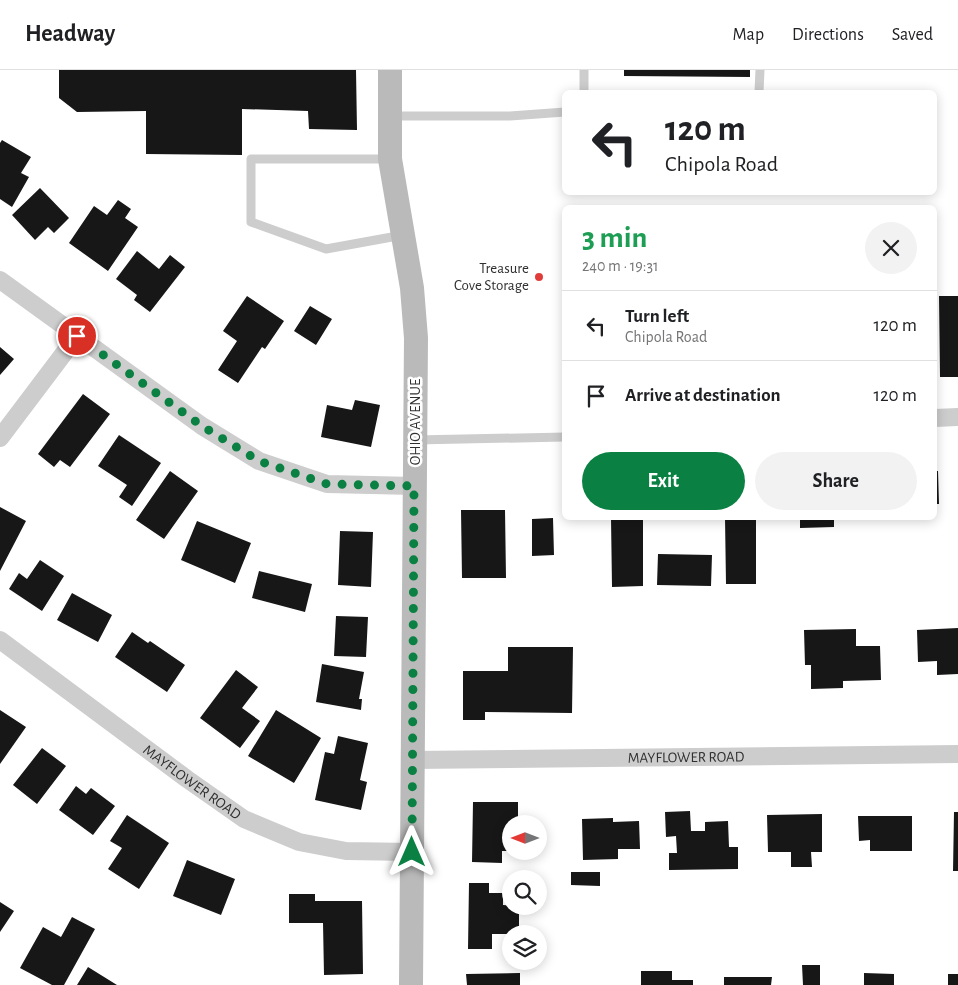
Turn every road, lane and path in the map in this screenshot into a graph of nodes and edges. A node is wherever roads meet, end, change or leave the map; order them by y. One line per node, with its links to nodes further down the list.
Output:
1 (390, 70): 7 (street, OHIO AVENUE)
2 (584, 70): 4 (lane)
3 (760, 70): 5 (lane)
4 (584, 90)
5 (759, 90)
6 (562, 112): 7 (lane)
7 (389, 116): 8 (street, OHIO AVENUE)
8 (390, 158): 9 (street, OHIO AVENUE); 9 (lane)
9 (403, 235): 16 (street, OHIO AVENUE)
10 (0, 280): 11 (street)
11 (77, 336): 15 (street); 17 (street)
12 (958, 417): 13 (street)
13 (937, 418)
14 (562, 437): 16 (lane)
15 (0, 438)
16 (415, 440): 17 (street, OHIO AVENUE)
17 (414, 486): 20 (street, OHIO AVENUE)
18 (0, 640): 21 (street, MAYFLOWER ROAD)
19 (958, 754): 20 (street, MAYFLOWER ROAD)
20 (412, 760): 21 (street, OHIO AVENUE)
21 (412, 852): 22 (street, OHIO AVENUE)
22 (411, 985)

